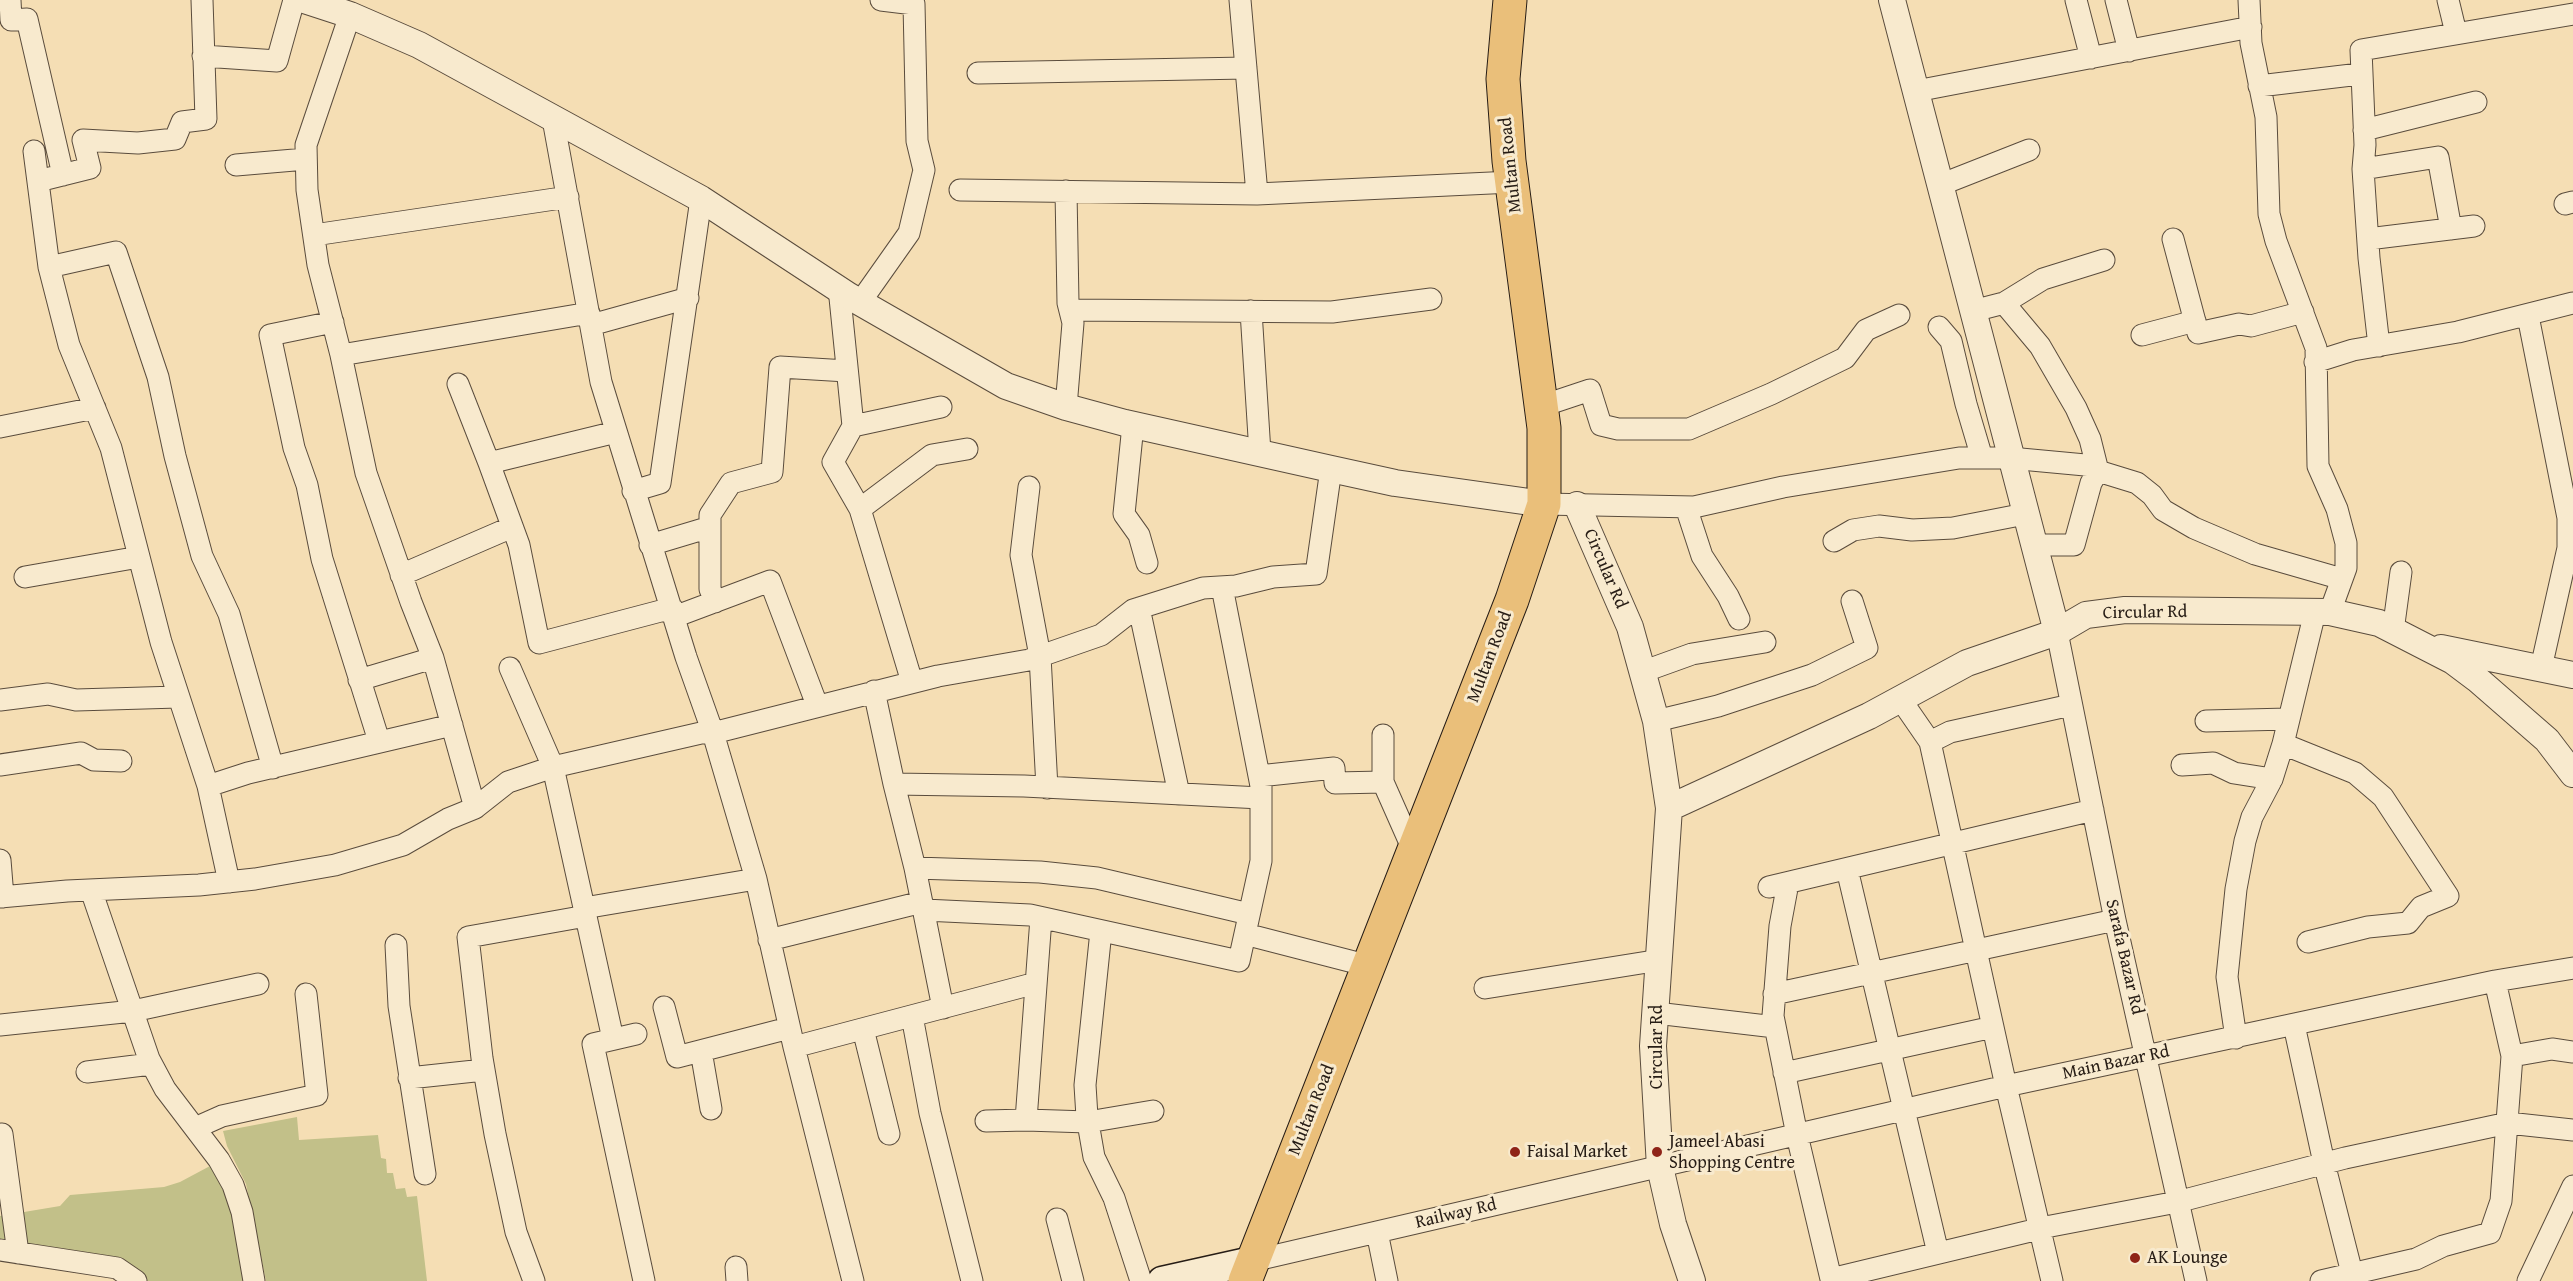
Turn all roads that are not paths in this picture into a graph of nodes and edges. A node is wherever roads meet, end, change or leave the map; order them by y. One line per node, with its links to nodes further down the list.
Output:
1 (10, 0): 32 (street)
2 (202, 0): 17 (street)
3 (294, 0): 17 (street)
4 (881, 0): 51 (street)
5 (1240, 0): 19 (street)
6 (1510, 0): 34 (main road, Multan Road)
7 (1893, 0): 23 (street)
8 (2076, 0): 18 (street)
9 (2116, 0): 16 (street)
10 (2249, 0): 14 (street)
11 (2448, 0): 15 (street)
12 (327, 5): 25 (street); 29 (street)
13 (2573, 14): 15 (street)
14 (2251, 27): 16 (street); 22 (street)
15 (2456, 33): 21 (street)
16 (2129, 51): 18 (street)
17 (203, 56): 32 (street)
18 (2091, 58): 23 (street)
19 (1246, 68): 20 (street); 38 (street)
20 (978, 73)
21 (2360, 74): 22 (street); 26 (street)
22 (2259, 86): 57 (street)
23 (1916, 91): 35 (street)
24 (2476, 102): 26 (street)
25 (553, 119): 39 (street); 40 (street)
26 (2364, 130): 31 (street)
27 (2029, 150): 35 (street)
28 (34, 151): 33 (street)
29 (306, 159): 30 (street); 43 (street)
30 (236, 165)
31 (2362, 169): 42 (street); 45 (street)
32 (63, 175): 33 (street)
33 (38, 181): 47 (street)
34 (1512, 182): 38 (street); 71 (main road, Multan Road)
35 (1940, 185): 56 (street)
36 (960, 190): 37 (street)
37 (1066, 191): 38 (street); 54 (street)
38 (1257, 194)
39 (568, 197): 43 (street); 60 (street)
40 (701, 199): 48 (street); 49 (street)
41 (2474, 226): 42 (street)
42 (2451, 229): 45 (street)
43 (314, 235): 62 (street)
44 (2173, 239): 61 (street)
45 (2368, 239): 65 (street)
46 (2104, 260): 52 (street)
47 (49, 267): 73 (street); 142 (street)
48 (839, 288): 51 (street); 68 (street)
49 (688, 298): 60 (street); 86 (street)
50 (1431, 299): 55 (street)
51 (861, 301): 72 (street)
52 (2004, 303): 56 (street); 83 (street)
53 (2573, 303): 59 (street)
54 (1070, 310): 55 (street); 72 (street)
55 (1251, 311): 79 (street)
56 (1973, 311): 81 (street)
57 (2303, 312): 61 (street); 67 (street)
58 (1899, 315): 71 (street)
59 (2528, 316): 65 (street); 97 (street)
60 (590, 319): 66 (street); 77 (street)
61 (2195, 321): 64 (street)
62 (333, 322): 66 (street); 121 (street)
63 (1939, 327): 80 (street)
64 (2142, 334)
65 (2379, 346): 67 (street)
66 (342, 356): 101 (street)
67 (2315, 363): 103 (street)
68 (847, 371): 75 (street); 93 (street)
69 (458, 384): 82 (street)
70 (941, 406): 75 (street)
71 (1542, 406): 87 (main road, Multan Road)
72 (1066, 407): 74 (street)
73 (95, 408): 76 (street); 98 (street)
74 (1133, 425): 79 (street); 99 (street)
75 (853, 426): 90 (street)
76 (0, 427)
77 (616, 432): 82 (street); 86 (street)
78 (967, 448): 90 (street)
79 (1260, 453): 84 (street)
80 (1982, 458): 81 (street); 89 (street)
81 (2010, 458): 83 (street); 91 (street)
82 (489, 463): 92 (street)
83 (2097, 468): 96 (street); 103 (street)
84 (1330, 469): 87 (street); 104 (street)
85 (1029, 487): 115 (street)
86 (633, 491): 95 (street)
87 (1544, 504): 88 (street); 156 (main road, Multan Road)
88 (1577, 505): 89 (street); 119 (street, Circular Rd)
89 (1686, 507): 110 (street)
90 (860, 509): 122 (street)
91 (2025, 514): 94 (street); 96 (street)
92 (512, 527): 101 (street); 108 (street)
93 (710, 527): 95 (street); 106 (street)
94 (1834, 541)
95 (650, 545): 108 (street)
96 (2033, 545): 112 (street)
97 (2571, 548): 118 (street)
98 (139, 557): 102 (street); 124 (street)
99 (1147, 563)
100 (2401, 572): 111 (street)
101 (401, 575): 116 (street)
102 (25, 577)
103 (2342, 579): 109 (street)
104 (1222, 587): 107 (street); 144 (street)
105 (1852, 601): 130 (street)
106 (715, 602): 108 (street); 127 (street)
107 (1139, 608): 115 (street); 150 (street)
108 (673, 612): 133 (street)
109 (2323, 612): 111 (street, Circular Rd); 112 (street, Circular Rd); 129 (street)
110 (1739, 619)
111 (2393, 631): 114 (street, Circular Rd)
112 (2057, 632): 126 (street, Circular Rd); 128 (street, Sarafa Bazar Rd)
113 (1764, 642): 119 (street)
114 (2421, 644): 118 (street); 143 (street, Circular Rd)
115 (1040, 656): 122 (street); 149 (street)
116 (433, 658): 121 (street); 132 (street)
117 (510, 668): 141 (street)
118 (2541, 668): 120 (street)
119 (1642, 672): 130 (street, Circular Rd)
120 (2573, 675)
121 (359, 680): 135 (street)
122 (912, 682): 123 (street)
123 (874, 691): 127 (street); 147 (street)
124 (178, 697): 125 (street); 148 (street)
125 (0, 700)
126 (1901, 700): 136 (street); 153 (street, Circular Rd)
127 (817, 705): 133 (street)
128 (2072, 705): 136 (street); 154 (street, Sarafa Bazar Rd)
129 (2288, 719): 131 (street); 137 (street)
130 (1656, 721): 153 (street, Circular Rd)
131 (2206, 721)
132 (452, 725): 135 (street); 152 (street)
133 (713, 733): 141 (street); 160 (street)
134 (1383, 735): 146 (street)
135 (379, 741): 142 (street)
136 (1930, 742): 155 (street)
137 (2283, 744): 145 (street); 171 (street)
138 (121, 760): 139 (street)
139 (0, 765)
140 (2182, 765): 145 (street)
141 (553, 767): 152 (street); 165 (street)
142 (273, 768): 148 (street)
143 (2573, 774)
144 (1259, 776): 146 (street); 151 (street)
145 (2272, 779): 196 (street)
146 (1383, 782): 156 (street)
147 (894, 784): 149 (street); 158 (street)
148 (208, 786): 161 (street)
149 (1047, 788): 150 (street)
150 (1179, 794): 151 (street)
151 (1261, 798): 168 (street)
152 (475, 808): 161 (street)
153 (1670, 808): 174 (street, Circular Rd)
154 (2093, 810): 155 (street); 167 (street, Sarafa Bazar Rd)
155 (1952, 844): 159 (street); 173 (street)
156 (1414, 852): 175 (main road, Multan Road)
157 (0, 860): 163 (street)
158 (915, 868): 164 (street); 168 (street)
159 (1847, 869): 177 (street); 182 (street)
160 (756, 879): 165 (street); 170 (street)
161 (229, 882): 162 (street)
162 (91, 890): 163 (street); 186 (street)
163 (1, 897)
164 (923, 906): 166 (street); 170 (street); 185 (street)
165 (585, 912): 197 (street); 204 (street)
166 (1041, 918): 169 (street); 179 (street)
167 (2115, 920): 173 (street); 201 (street, Sarafa Bazar Rd)
168 (1247, 924): 169 (street); 175 (street)
169 (1101, 931): 214 (street)
170 (769, 940): 195 (street)
171 (2308, 942)
172 (396, 945): 207 (street)
173 (1977, 949): 177 (street); 192 (street)
174 (1660, 960): 181 (street); 187 (street, Circular Rd)
175 (1369, 966): 231 (main road, Multan Road)
176 (2573, 968): 178 (street, Main Bazar Rd)
177 (1871, 974): 182 (street); 198 (street)
178 (2495, 981): 190 (street, Main Bazar Rd); 202 (street)
179 (1036, 983): 185 (street); 212 (street)
180 (258, 984): 186 (street)
181 (1485, 988)
182 (1774, 993): 191 (street)
183 (306, 994): 216 (street)
184 (664, 1007): 199 (street)
185 (943, 1008): 188 (street)
186 (132, 1011): 189 (street); 203 (street)
187 (1656, 1013): 191 (street); 222 (street, Circular Rd)
188 (912, 1016): 193 (street); 239 (street)
189 (0, 1024)
190 (2294, 1025): 196 (street, Main Bazar Rd); 221 (street)
191 (1775, 1027): 206 (street)
192 (1993, 1027): 198 (street); 208 (street)
193 (863, 1029): 195 (street); 219 (street)
194 (636, 1034): 197 (street)
195 (792, 1037): 199 (street); 238 (street)
196 (2236, 1038): 201 (street, Main Bazar Rd)
197 (613, 1039): 237 (street)
198 (1889, 1050): 206 (street); 210 (street)
199 (701, 1051): 209 (street)
200 (2573, 1052): 202 (street)
201 (2147, 1056): 208 (street, Main Bazar Rd); 225 (street, Sarafa Bazar Rd)
202 (2512, 1056): 215 (street)
203 (151, 1064): 205 (street); 216 (street)
204 (484, 1070): 207 (street); 236 (street)
205 (87, 1072)
206 (1784, 1073): 220 (street)
207 (409, 1078): 223 (street)
208 (2006, 1086): 210 (street, Main Bazar Rd); 227 (street)
209 (711, 1109)
210 (1903, 1110): 220 (street, Main Bazar Rd); 230 (street)
211 (1153, 1111): 214 (street)
212 (1026, 1120): 213 (street); 214 (street)
213 (986, 1121)
214 (1088, 1122): 241 (street)
215 (2508, 1123): 217 (street); 221 (street); 232 (street)
216 (195, 1128): 235 (street)
217 (2573, 1130)
218 (2, 1134): 229 (street)
219 (889, 1134)
220 (1797, 1135): 222 (street, Main Bazar Rd); 233 (street)
221 (2324, 1163): 225 (street); 232 (street)
222 (1660, 1167): 228 (street, Railway Rd); 244 (street, Circular Rd)
223 (425, 1174)
224 (2573, 1186): 248 (street)
225 (2177, 1202): 227 (street); 246 (street, Sarafa Bazar Rd)
226 (1057, 1220): 240 (street)
227 (2040, 1229): 230 (street); 245 (street)
228 (1377, 1232): 231 (street, Railway Rd); 243 (street)
229 (9, 1251): 234 (street)
230 (1938, 1253): 233 (street)
231 (1249, 1271): 242 (main road)
232 (2353, 1277): 247 (street)
233 (1844, 1279)
234 (136, 1281)
235 (254, 1281)
236 (534, 1281)
237 (644, 1281)
238 (853, 1281)
239 (972, 1281)
240 (1073, 1281)
241 (1141, 1281)
242 (1162, 1281)
243 (1387, 1281)
244 (1692, 1281)
245 (2052, 1281)
246 (2196, 1281)
247 (2321, 1281)
248 (2528, 1281)

